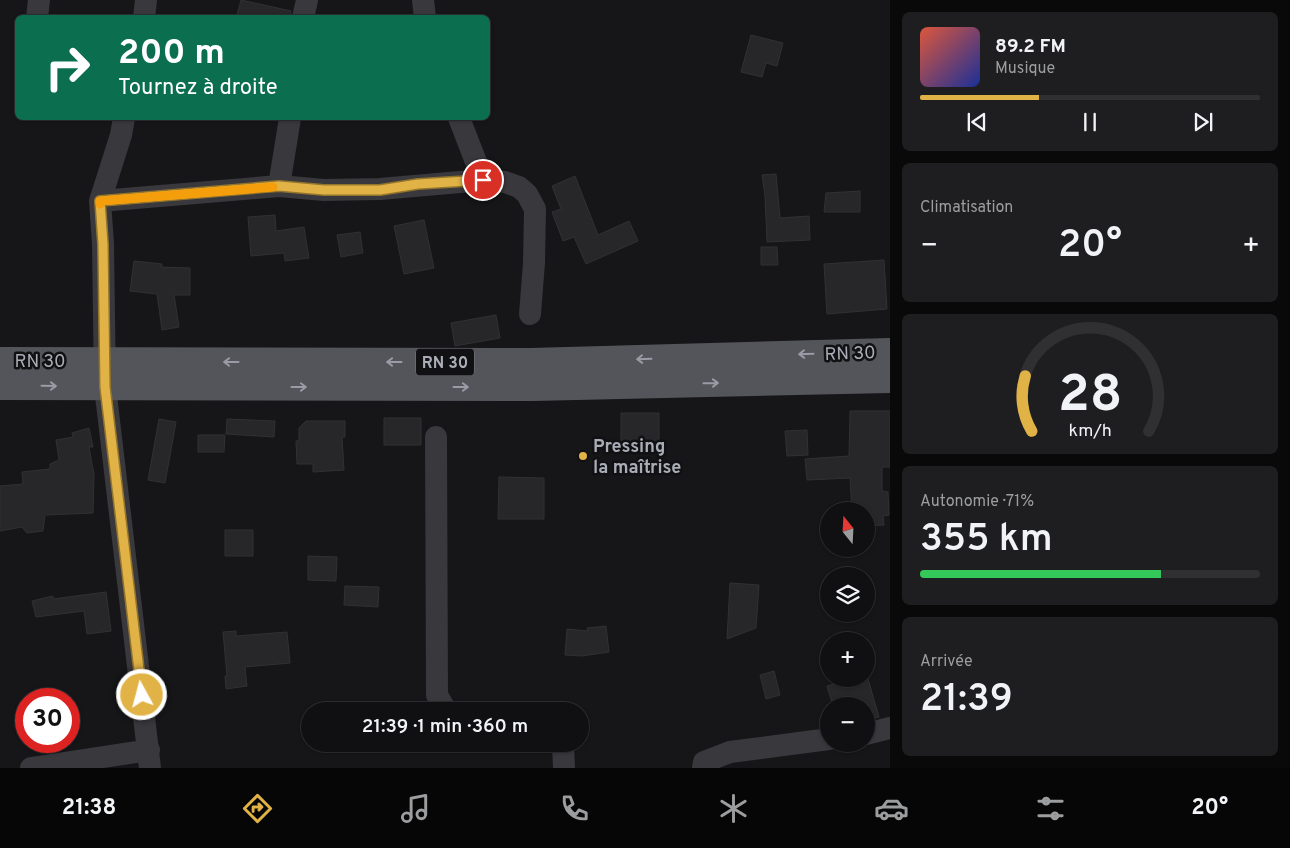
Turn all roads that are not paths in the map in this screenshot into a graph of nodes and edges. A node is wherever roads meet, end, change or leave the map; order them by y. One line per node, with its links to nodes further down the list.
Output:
1 (39, 0): 5 (street)
2 (146, 0): 6 (street)
3 (307, 0): 7 (street)
4 (424, 0): 8 (street)
5 (37, 15)
6 (144, 15)
7 (304, 15)
8 (425, 15)
9 (124, 120): 14 (street)
10 (290, 120): 13 (street)
11 (461, 120): 12 (street)
12 (483, 180): 13 (street); 15 (street)
13 (279, 186): 14 (street)
14 (100, 201): 18 (street)
15 (530, 314)
16 (890, 352): 18 (main road, RN 30 / RN 30, one-way to 18)
17 (0, 361): 18 (main road, RN 30 / RN 30)
18 (105, 374): 19 (main road, RN 30, one-way to 19); 20 (main road, RN 30, one-way to 18); 27 (street)
19 (890, 379)
20 (0, 386)
21 (436, 437): 22 (street)
22 (441, 702)
23 (890, 728): 24 (street)
24 (875, 732)
25 (820, 740): 30 (street)
26 (563, 752): 29 (street)
27 (149, 759): 28 (street)
28 (31, 768)
29 (564, 768)
30 (703, 768)

